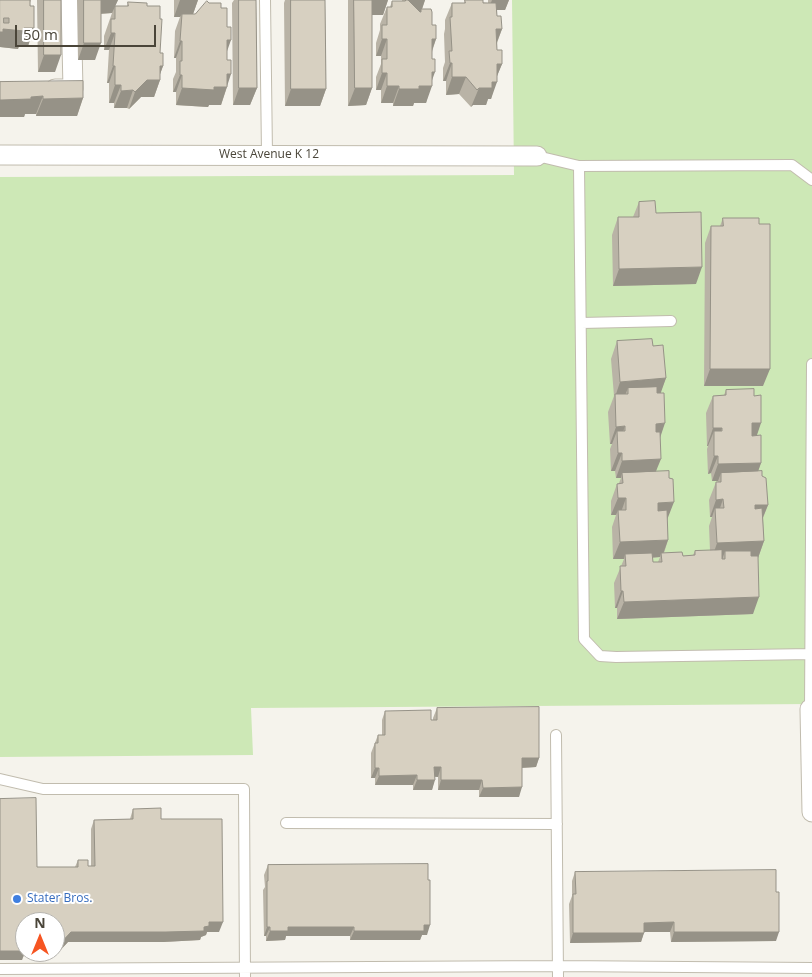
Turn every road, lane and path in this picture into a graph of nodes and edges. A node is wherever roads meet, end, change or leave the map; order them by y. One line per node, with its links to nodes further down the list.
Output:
1 (71, 0): 3 (street)
2 (264, 0): 4 (lane)
3 (36, 90)
4 (267, 154): 5 (street, West Avenue K 12); 6 (street, West Avenue K 12)
5 (0, 155)
6 (537, 156): 7 (lane)
7 (579, 166): 8 (lane); 10 (lane)
8 (812, 180)
9 (671, 321): 10 (lane)
10 (581, 323): 12 (lane)
11 (812, 364): 12 (lane)
12 (812, 654): 13 (lane)
13 (810, 709): 16 (street)
14 (556, 735): 18 (lane)
15 (0, 779): 22 (lane)
16 (812, 812)
17 (286, 823): 18 (lane)
18 (557, 824): 19 (lane)
19 (558, 966): 20 (lane); 22 (lane); 23 (lane)
20 (812, 968)
21 (0, 969): 22 (lane)
22 (245, 972)
23 (558, 977)

